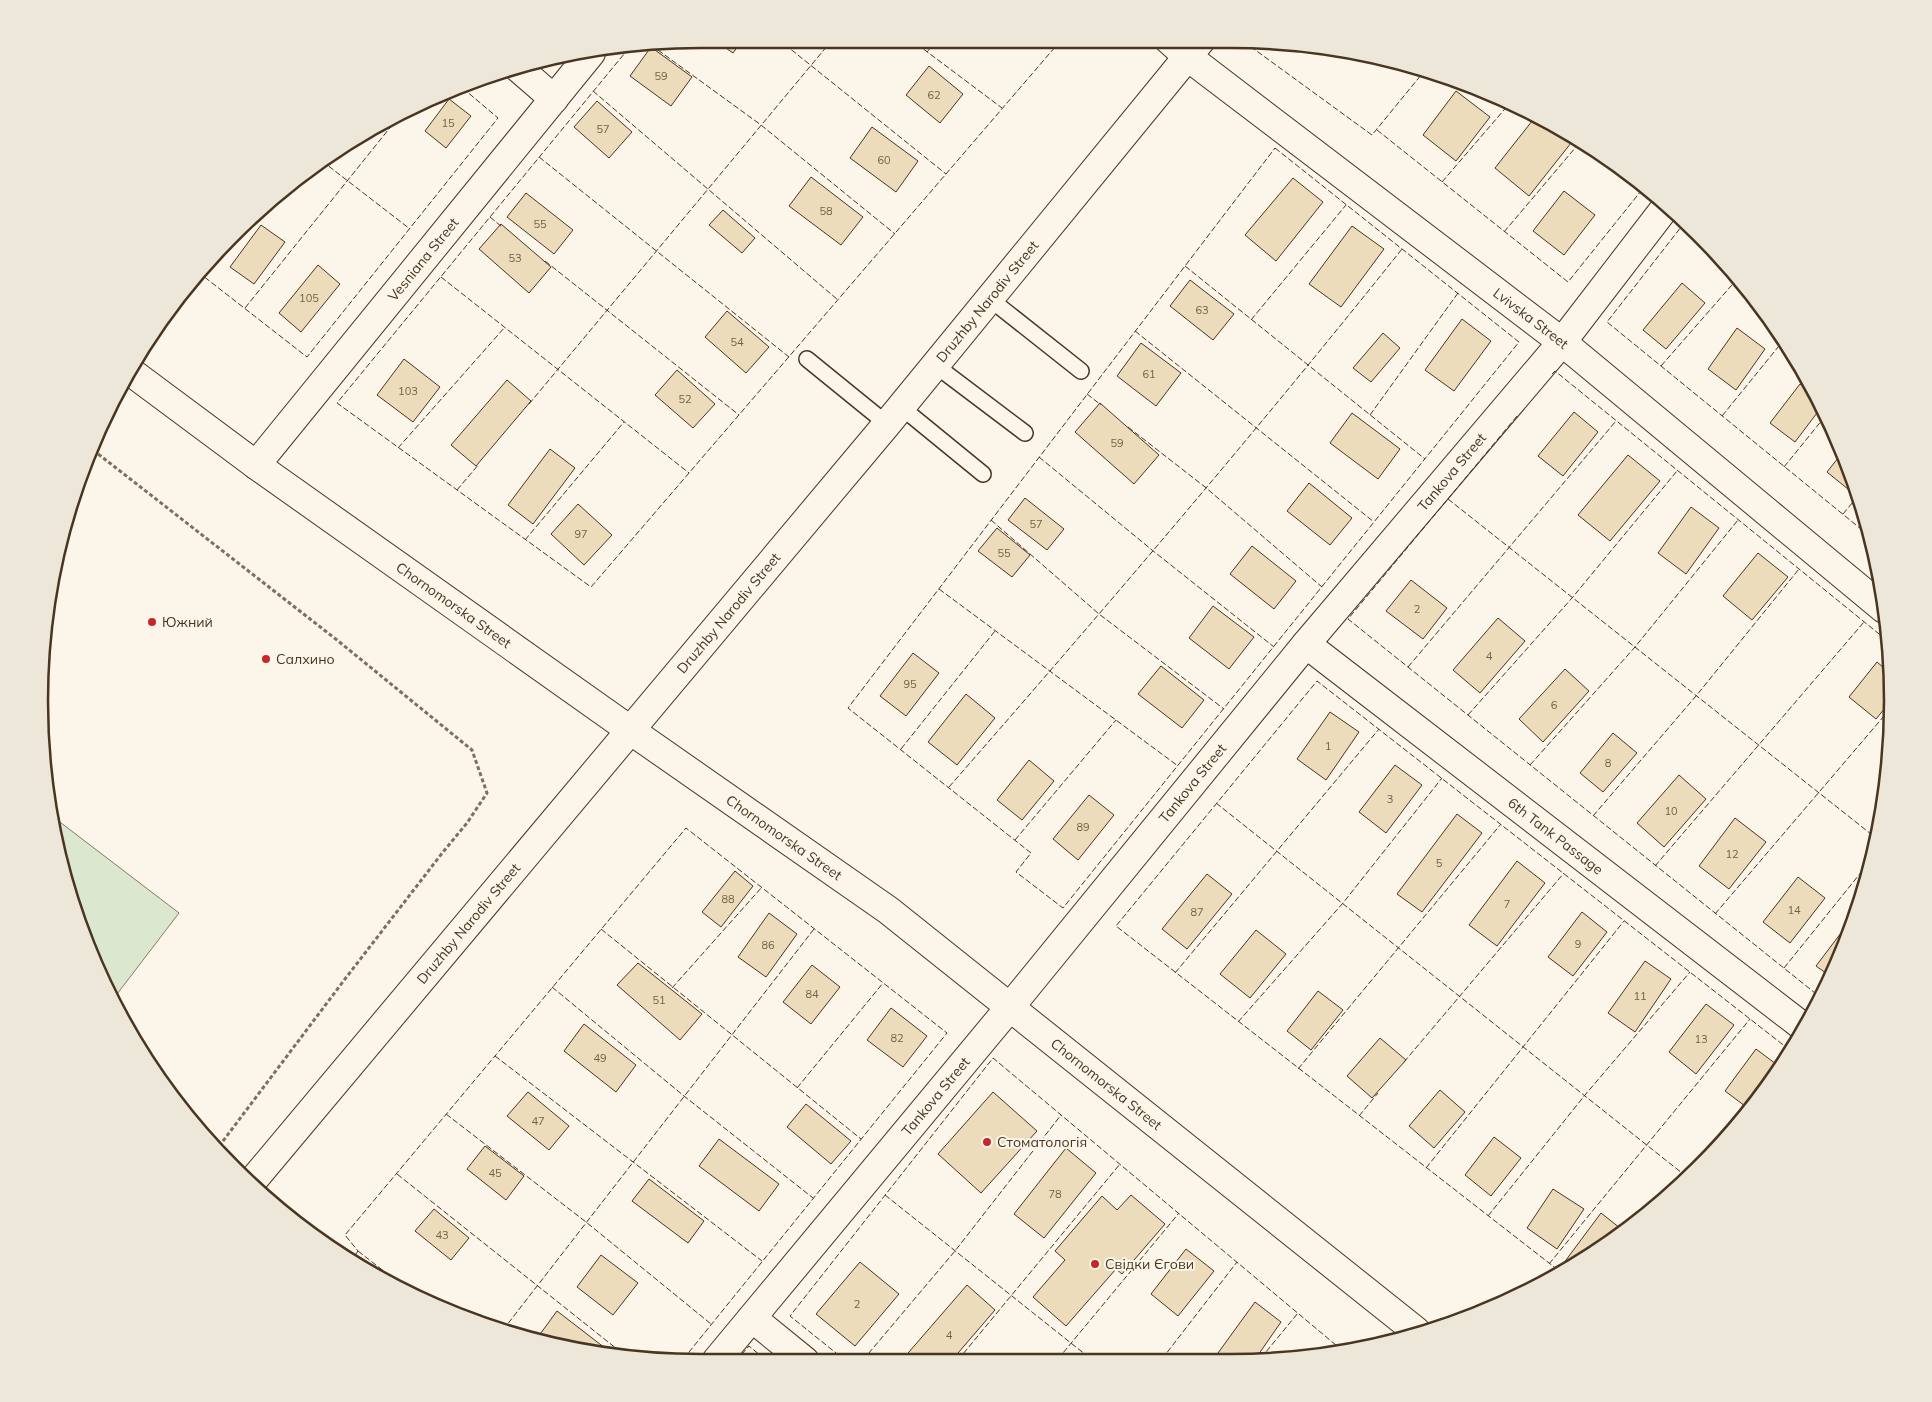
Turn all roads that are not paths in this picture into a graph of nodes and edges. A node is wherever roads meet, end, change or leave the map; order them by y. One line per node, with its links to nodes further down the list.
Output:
1 (1195, 48): 6 (street, Druzhby Narodiv Street); 7 (street, Lvivska Street)
2 (587, 58): 4 (street, Vesniana Street)
3 (523, 72): 4 (street)
4 (554, 99): 14 (street, Vesniana Street)
5 (1663, 211): 7 (street, Tankova Street)
6 (990, 299): 9 (street, Druzhby Narodiv Street); 10 (lane)
7 (1562, 342): 16 (street, Lvivska Street); 17 (street, Tankova Street)
8 (807, 359): 12 (lane)
9 (936, 365): 12 (street, Druzhby Narodiv Street); 13 (lane)
10 (1082, 371)
11 (135, 375): 14 (street, Chornomorska Street)
12 (894, 416): 15 (lane); 18 (street, Druzhby Narodiv Street)
13 (1025, 433)
14 (256, 465): 18 (street, Chornomorska Street)
15 (983, 474)
16 (1877, 603)
17 (1306, 644): 19 (street, Tankova Street); 20 (street, 6th Tank Passage)
18 (630, 730): 19 (street, Chornomorska Street); 21 (street, Druzhby Narodiv Street)
19 (1010, 1007): 22 (street, Tankova Street); 23 (street, Chornomorska Street)
20 (1799, 1024)
21 (255, 1178)
22 (752, 1318): 24 (street, Tankova Street); 25 (street)
23 (1413, 1328)
24 (722, 1354)
25 (796, 1354)

